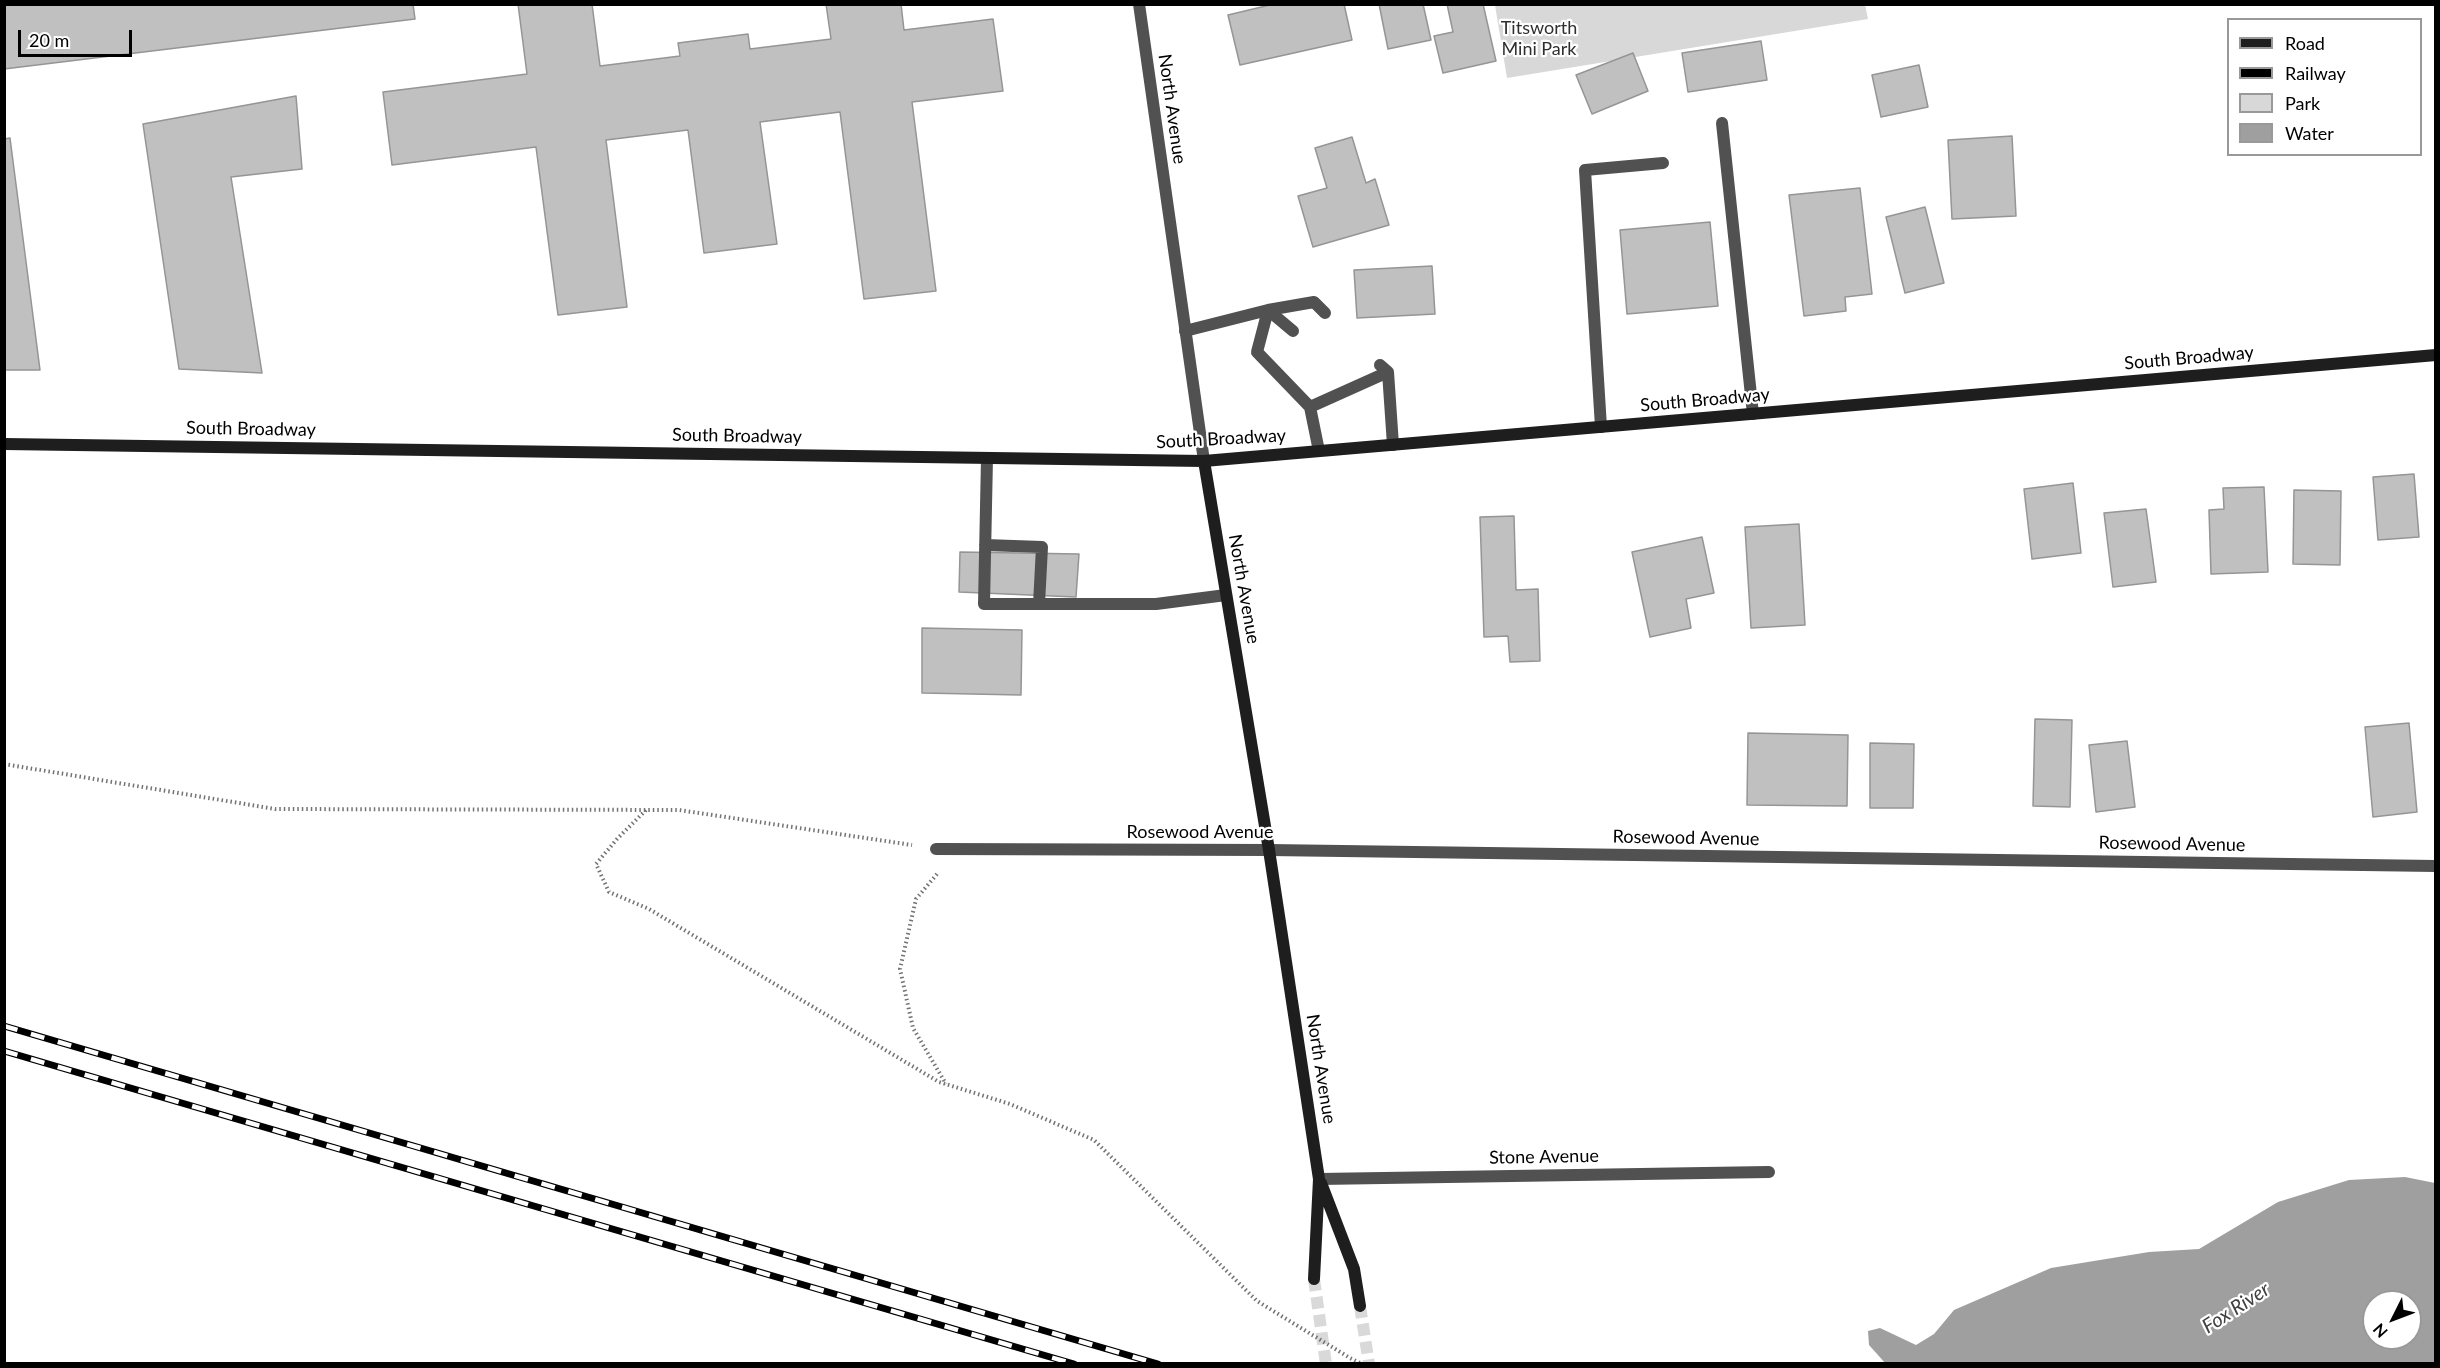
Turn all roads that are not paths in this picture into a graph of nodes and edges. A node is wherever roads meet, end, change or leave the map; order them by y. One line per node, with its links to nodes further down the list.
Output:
1 (1139, 4): 6 (street, North Avenue)
2 (1722, 123): 10 (street)
3 (1663, 163): 11 (street)
4 (1268, 310): 5 (street); 6 (street); 7 (street); 9 (street)
5 (1325, 313)
6 (1185, 331): 16 (street, North Avenue)
7 (1293, 331)
8 (2436, 355): 10 (street, South Broadway)
9 (1310, 407): 13 (street); 14 (street)
10 (1753, 414): 11 (street, South Broadway)
11 (1601, 427): 13 (street, South Broadway)
12 (4, 444): 15 (street, South Broadway)
13 (1393, 445): 14 (street, South Broadway)
14 (1319, 451): 16 (street, South Broadway)
15 (987, 458): 16 (street, South Broadway); 17 (street)
16 (1204, 461): 18 (street, North Avenue)
17 (985, 545): 19 (street); 19 (street)
18 (1226, 595): 19 (street); 21 (street, North Avenue)
19 (1039, 604)
20 (936, 849): 21 (street, Rosewood Avenue)
21 (1269, 850): 22 (street, Rosewood Avenue); 24 (street, North Avenue)
22 (2436, 866)
23 (1769, 1172): 24 (street, Stone Avenue)
24 (1319, 1179): 25 (street, North Avenue); 26 (street, North Avenue)
25 (1314, 1279)
26 (1360, 1306)

